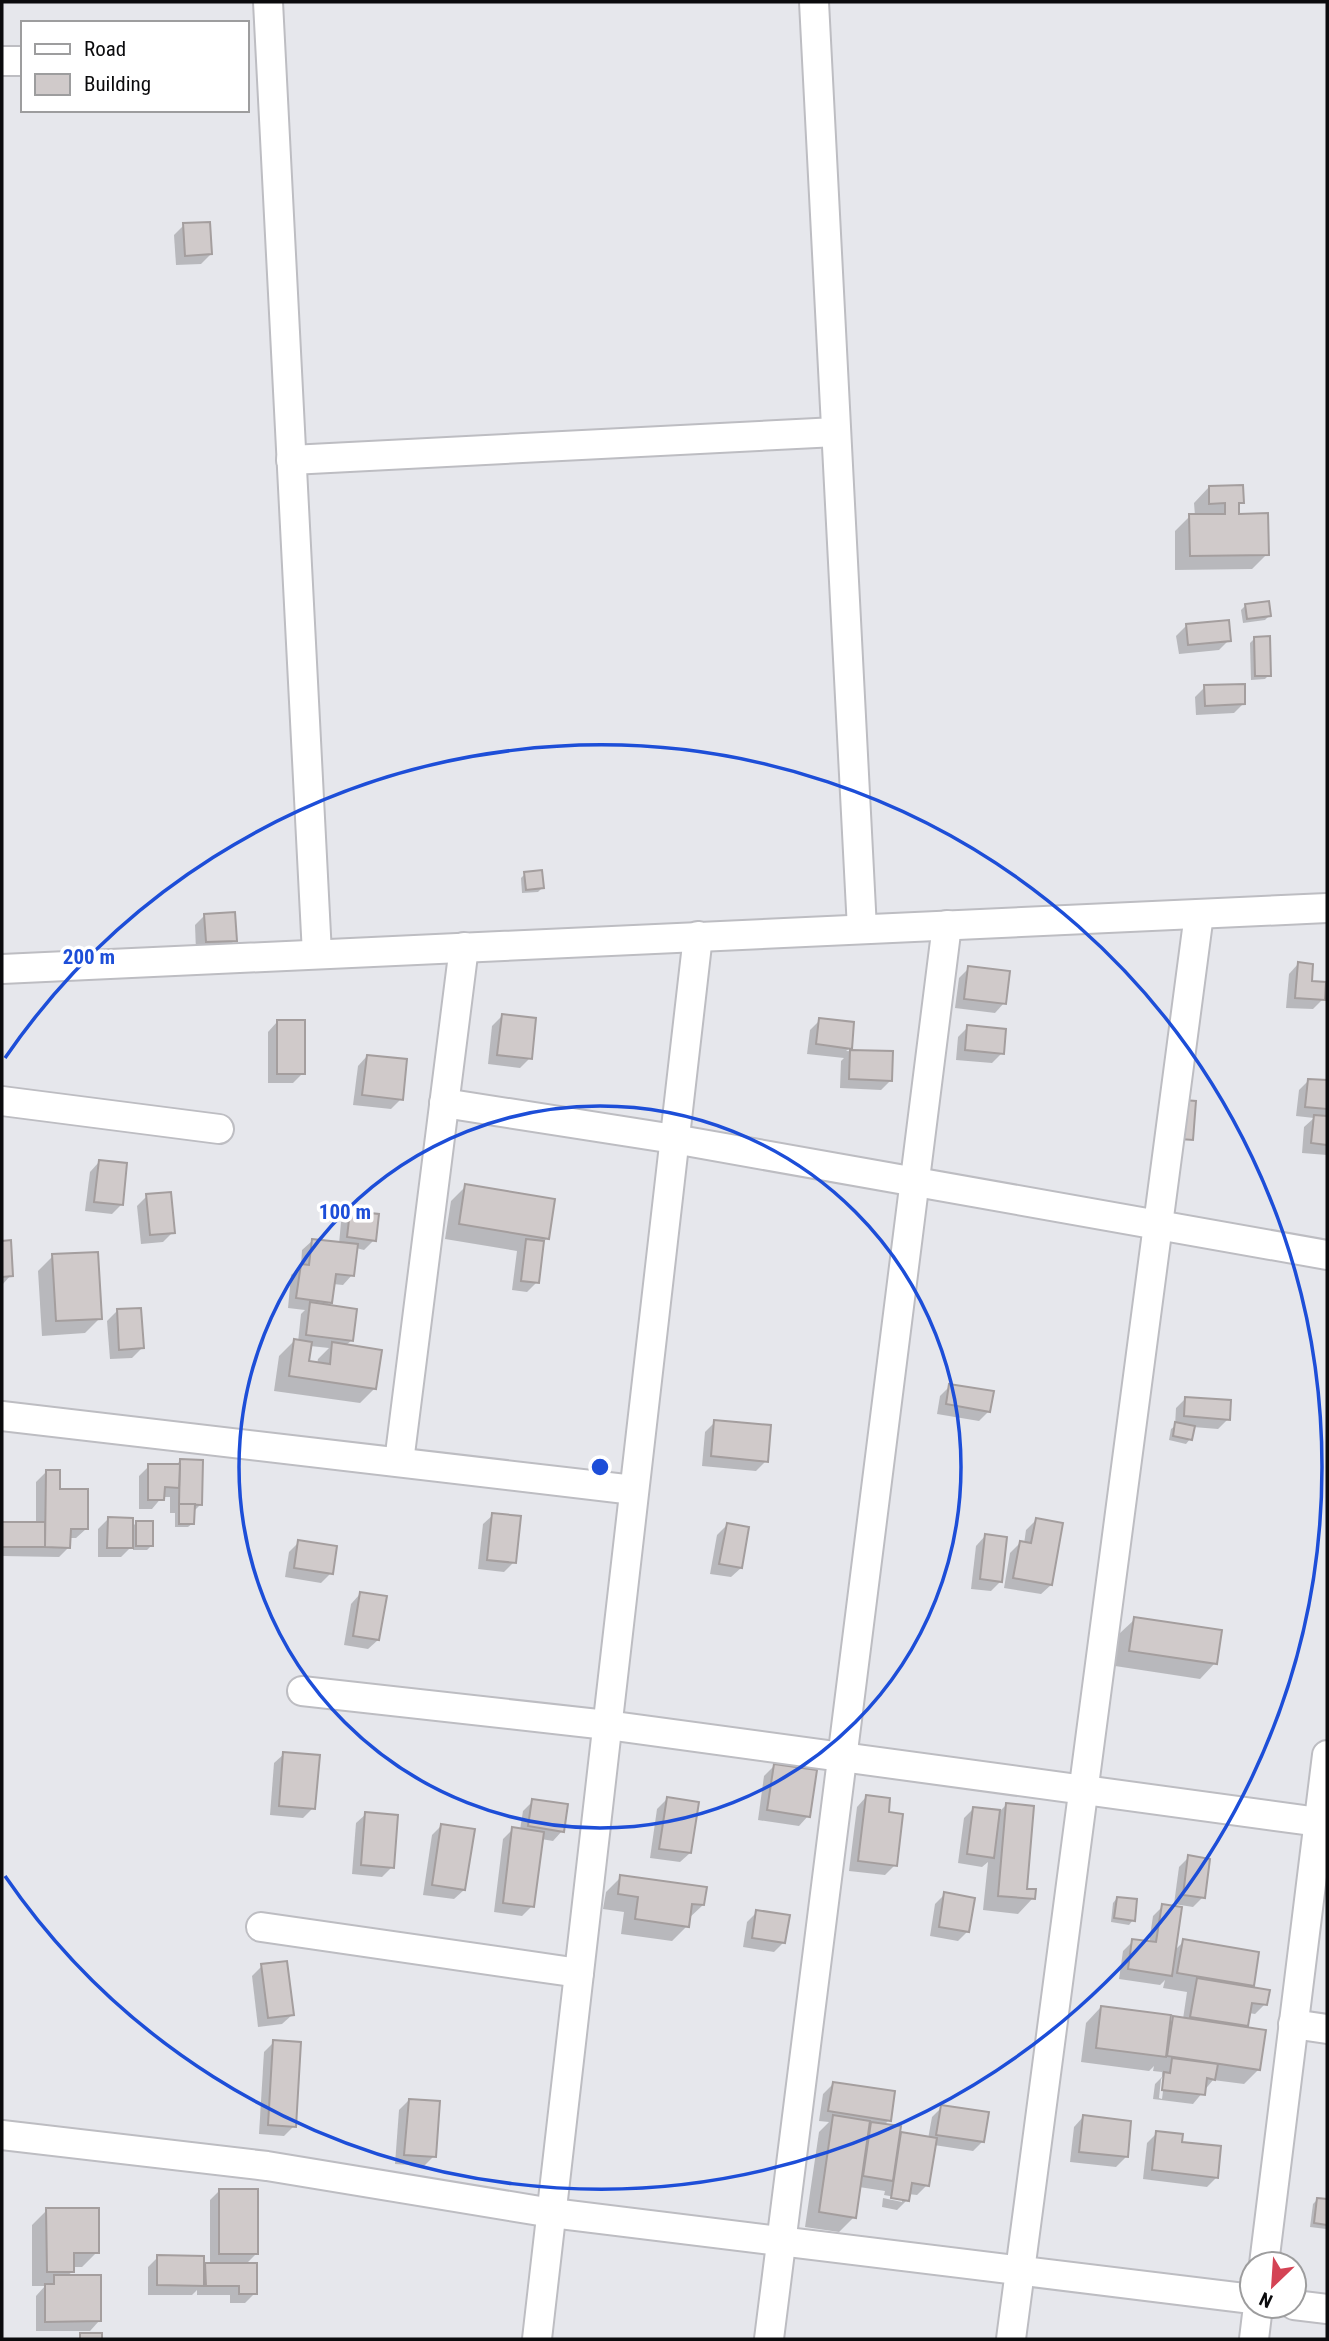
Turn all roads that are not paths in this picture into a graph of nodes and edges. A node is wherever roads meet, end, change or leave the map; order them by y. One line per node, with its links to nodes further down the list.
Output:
1 (268, 2): 3 (street)
2 (814, 2): 6 (street)
3 (258, 51): 7 (street)
4 (2, 61): 5 (street)
5 (21, 61)
6 (836, 432): 7 (street); 11 (street)
7 (291, 460): 14 (street)
8 (1327, 908): 9 (street)
9 (1199, 914): 10 (street); 21 (street)
10 (947, 925): 11 (street); 20 (street)
11 (862, 929): 12 (street)
12 (698, 936): 13 (street); 19 (street)
13 (464, 947): 14 (street); 17 (street)
14 (317, 954): 15 (street)
15 (2, 969)
16 (2, 1101): 18 (street)
17 (444, 1103): 19 (street); 24 (street)
18 (219, 1129)
19 (674, 1139): 20 (street); 25 (street)
20 (915, 1182): 21 (street); 29 (street)
21 (1159, 1225): 22 (street); 30 (street)
22 (1327, 1255)
23 (2, 1416): 24 (street)
24 (398, 1462): 25 (street)
25 (634, 1490): 27 (street)
26 (302, 1691): 27 (street)
27 (607, 1725): 29 (street); 33 (street)
28 (1327, 1755): 31 (street)
29 (843, 1757): 30 (street); 38 (street)
30 (1084, 1790): 31 (street); 40 (street)
31 (1319, 1822): 34 (street)
32 (261, 1927): 33 (street)
33 (579, 1973): 37 (street)
34 (1293, 2024): 35 (street); 39 (street)
35 (1327, 2029)
36 (2, 2135): 37 (street)
37 (552, 2213): 38 (street); 45 (street)
38 (782, 2241): 40 (street); 46 (street)
39 (1266, 2250)
40 (1020, 2271): 41 (street); 47 (street)
41 (1238, 2298)
42 (1308, 2307): 43 (street)
43 (1327, 2309)
44 (1256, 2320): 48 (street)
45 (537, 2339)
46 (769, 2339)
47 (1012, 2339)
48 (1254, 2339)

